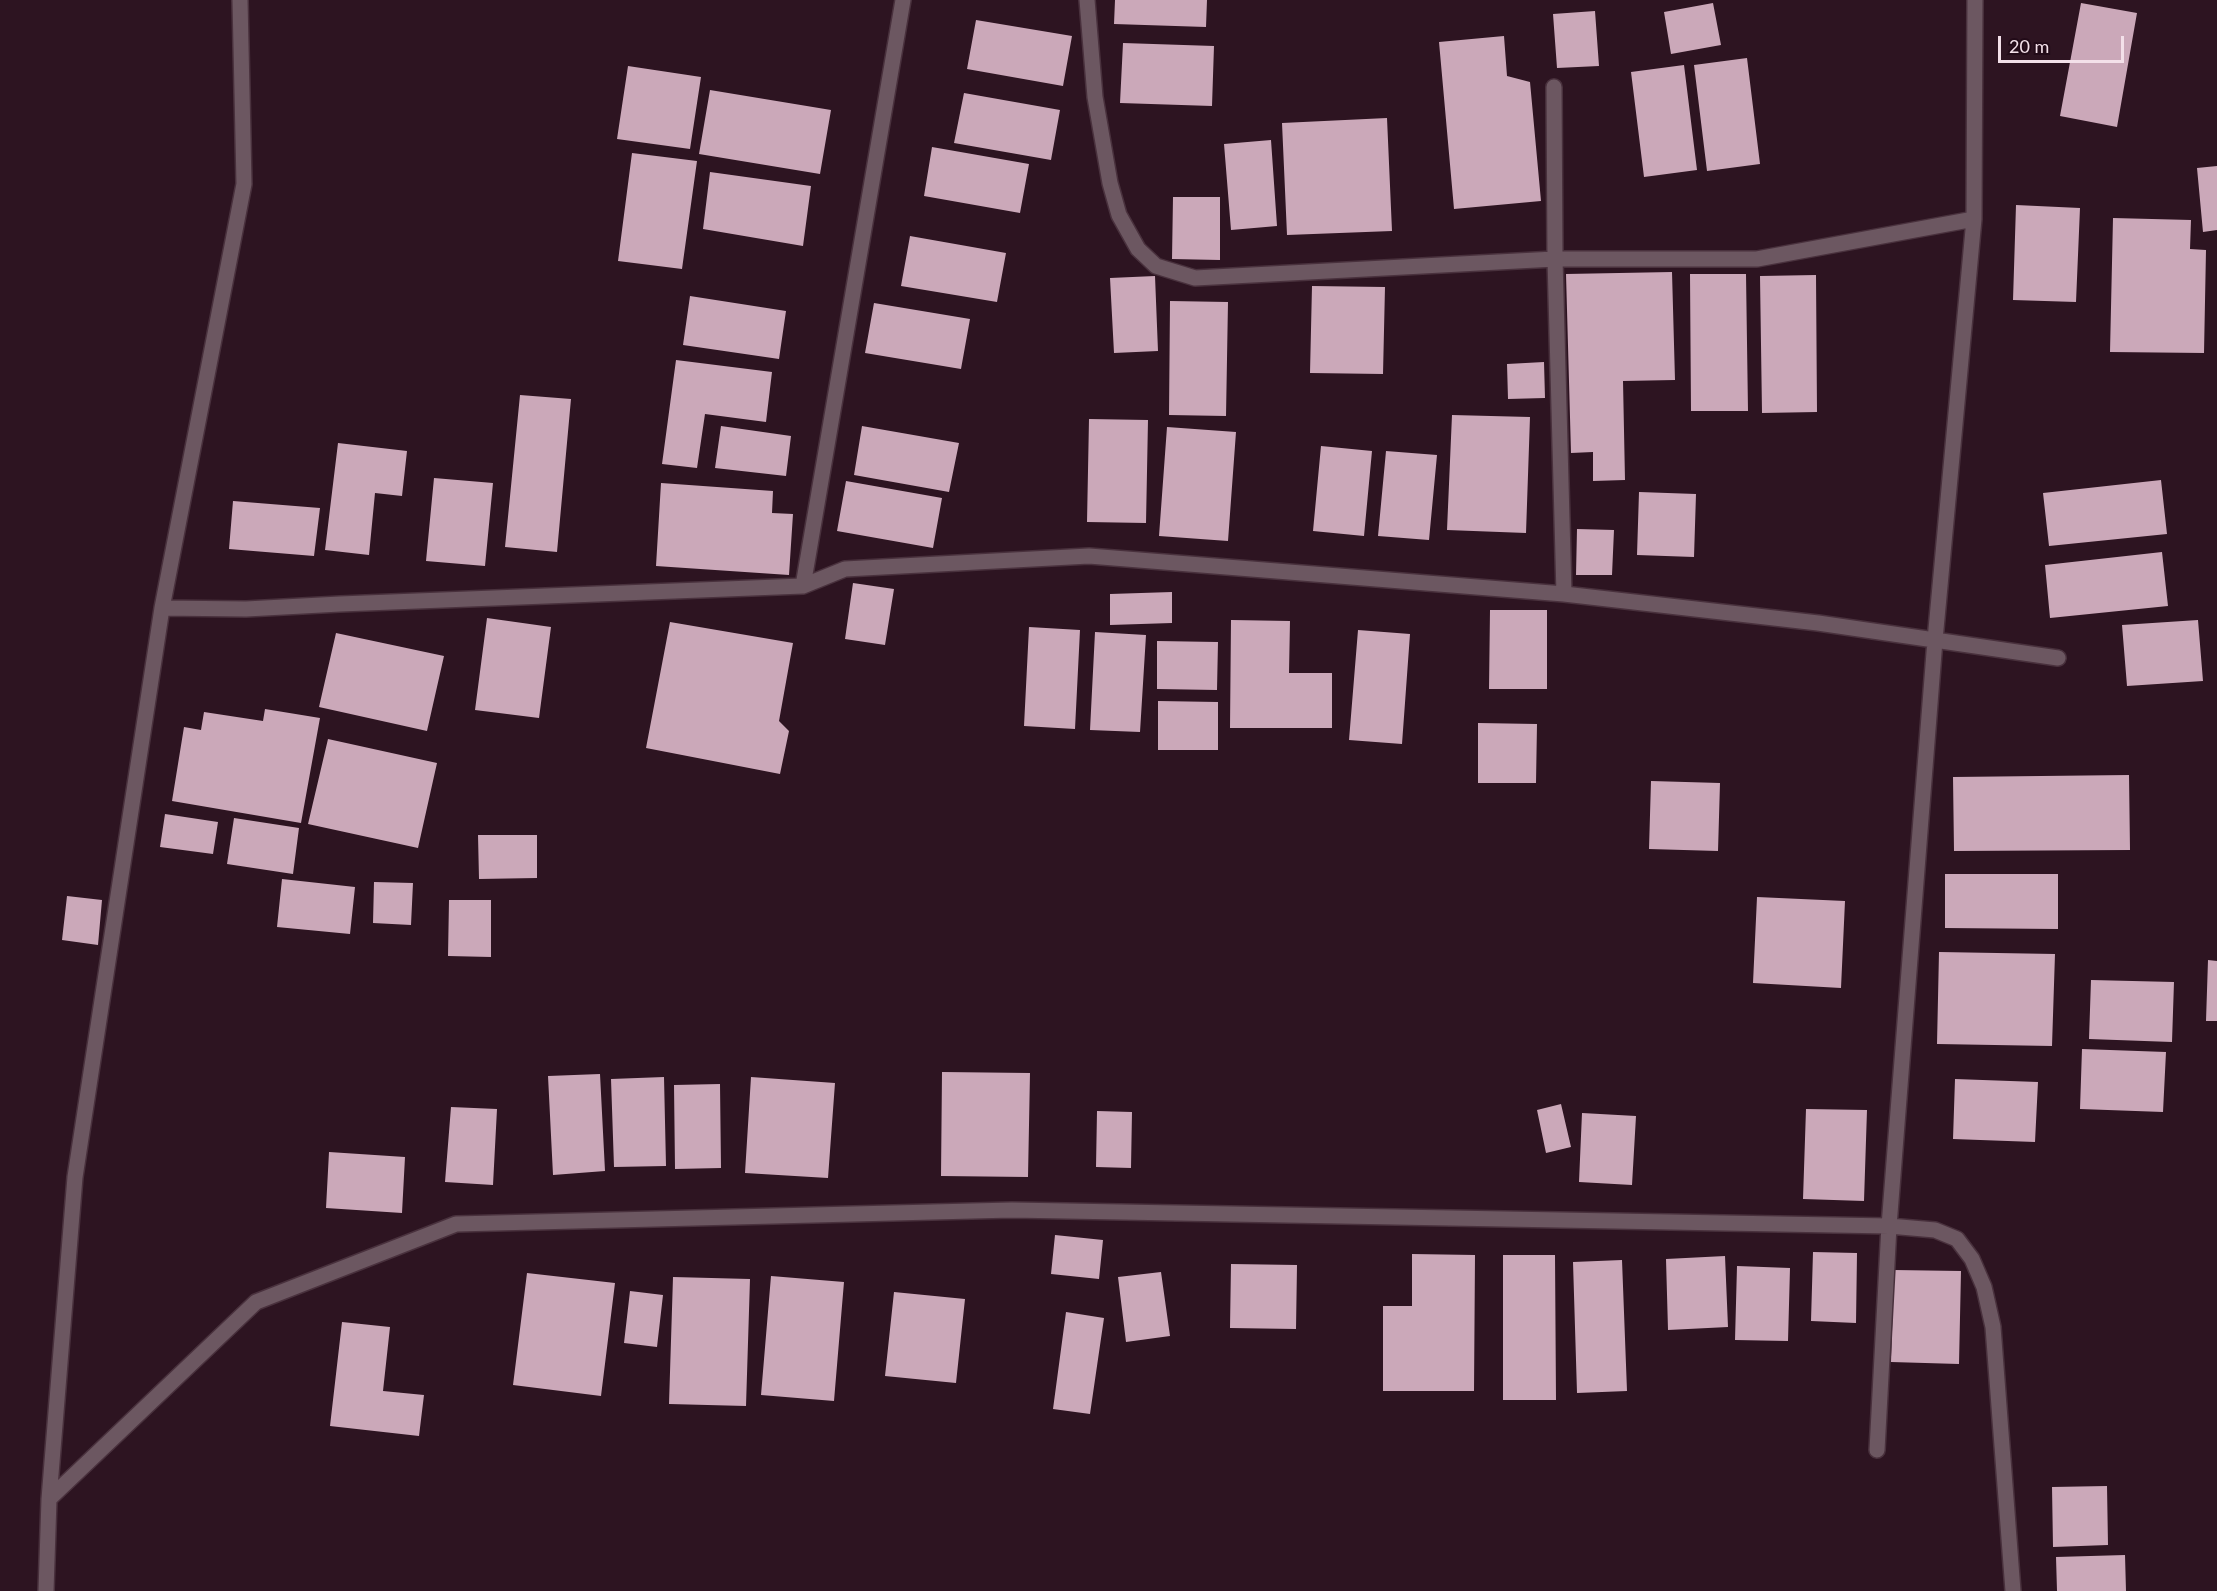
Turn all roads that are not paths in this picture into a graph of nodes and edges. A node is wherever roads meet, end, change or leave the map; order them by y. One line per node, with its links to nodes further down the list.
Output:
1 (240, 0): 10 (street)
2 (903, 0): 8 (street)
3 (1087, 0): 7 (street)
4 (1975, 0): 6 (street)
5 (1554, 87): 7 (street)
6 (1974, 219): 7 (street); 11 (street)
7 (1555, 259): 9 (street)
8 (803, 586): 9 (street); 10 (street)
9 (1564, 594): 11 (street)
10 (162, 608): 15 (street)
11 (1935, 640): 12 (street); 13 (street)
12 (2058, 658)
13 (1890, 1226): 14 (street); 15 (street); 17 (street)
14 (1877, 1450)
15 (49, 1499): 16 (street)
16 (46, 1591)
17 (2013, 1591)

